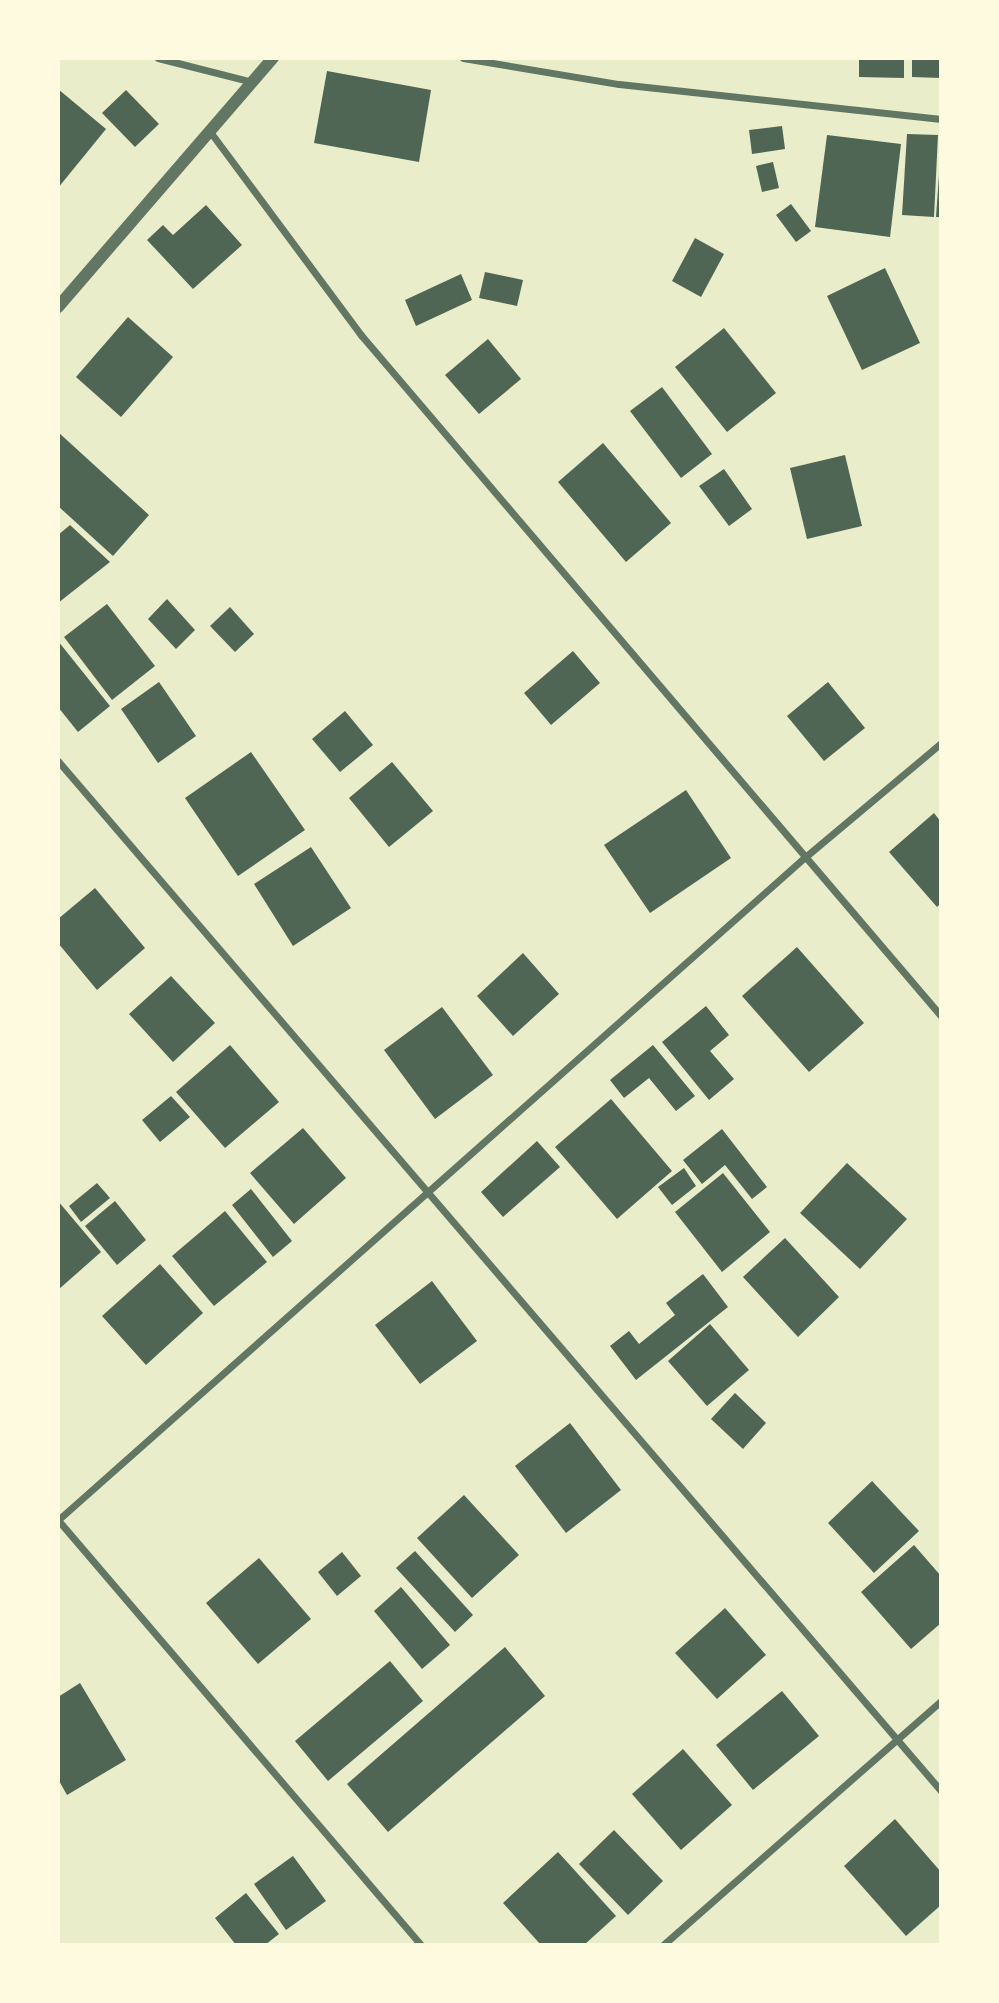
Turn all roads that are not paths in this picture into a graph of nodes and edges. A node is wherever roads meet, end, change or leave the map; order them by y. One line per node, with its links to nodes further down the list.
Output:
1 (158, 58): 4 (street)
2 (273, 58): 4 (street)
3 (463, 58): 5 (street)
4 (253, 82): 6 (street)
5 (941, 119)
6 (211, 132): 7 (street); 10 (street)
7 (58, 307)
8 (941, 743): 10 (street)
9 (58, 761): 12 (street)
10 (804, 858): 11 (street); 12 (street)
11 (941, 1016)
12 (428, 1192): 13 (street); 15 (street)
13 (58, 1520): 17 (street)
14 (941, 1702): 15 (street)
15 (898, 1740): 16 (street); 18 (street)
16 (941, 1791)
17 (422, 1945)
18 (663, 1945)

